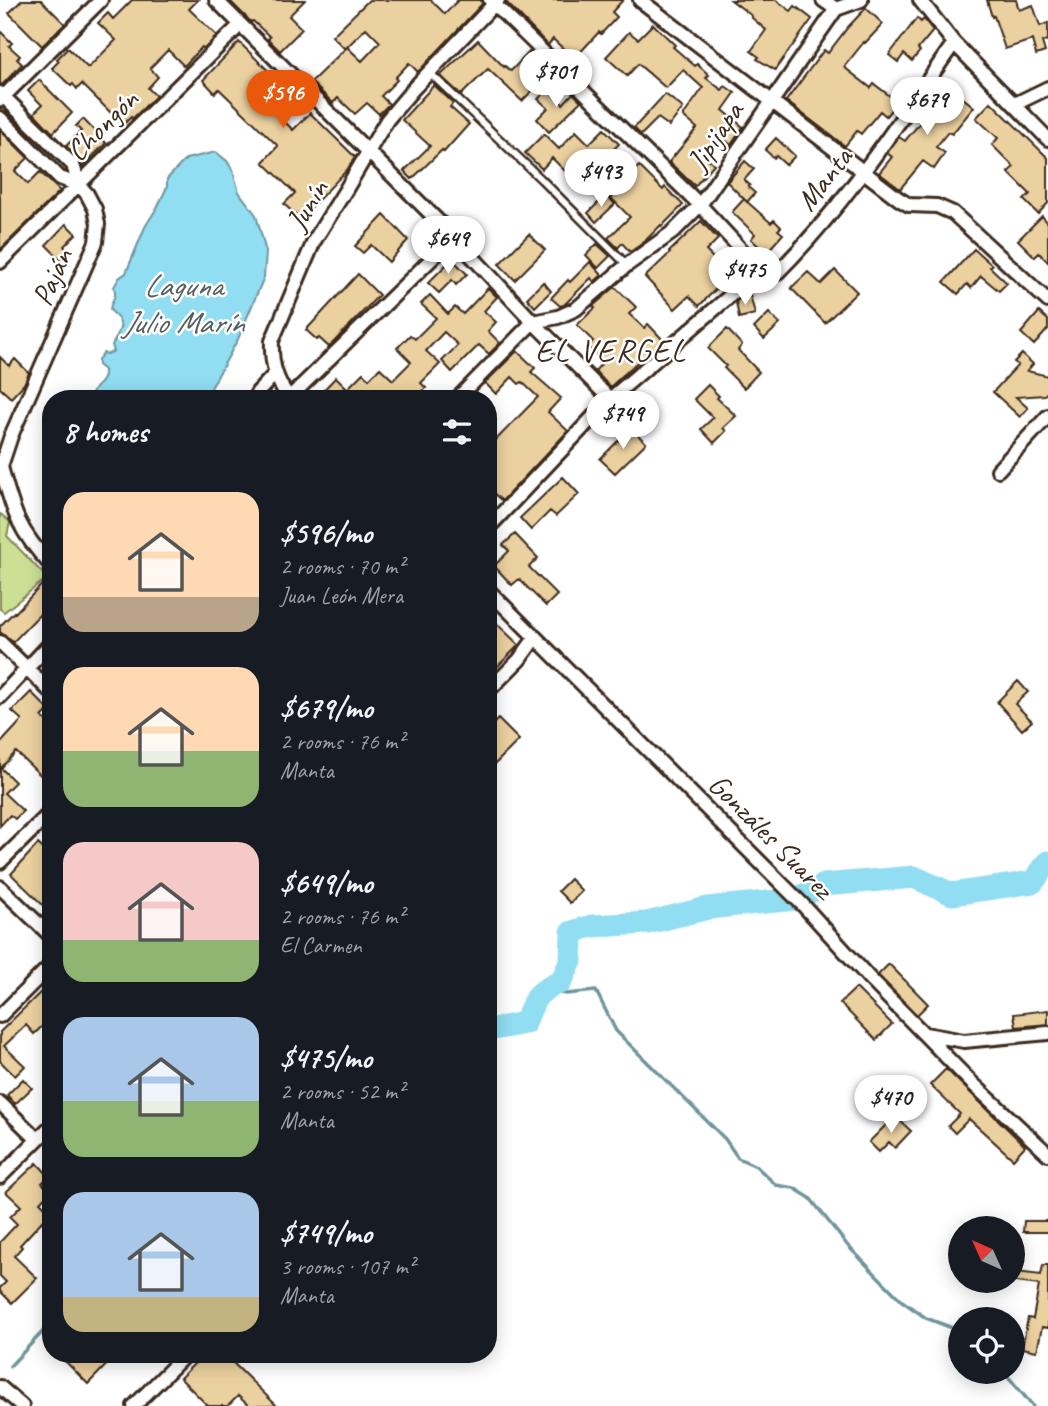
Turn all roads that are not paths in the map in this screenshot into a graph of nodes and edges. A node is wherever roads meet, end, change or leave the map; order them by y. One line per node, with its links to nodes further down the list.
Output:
1 (101, 0): 13 (street)
2 (640, 0): 14 (street)
3 (823, 0): 8 (street)
4 (861, 0): 8 (street)
5 (920, 0): 10 (street)
6 (221, 2): 9 (street)
7 (494, 2): 11 (street, Junín); 21 (street)
8 (836, 9): 14 (street, Jipijapa)
9 (240, 25): 18 (street); 20 (street, Chongón)
10 (954, 43): 15 (street); 19 (street, Manta)
11 (430, 73): 18 (street, Junín); 24 (lane)
12 (1048, 88): 15 (street)
13 (1, 96): 20 (street, Paján)
14 (771, 100): 19 (street); 21 (street, Jipijapa)
15 (1015, 104): 17 (street)
16 (0, 118): 20 (street)
17 (1048, 139)
18 (369, 152): 22 (street); 28 (street, Junín)
19 (863, 173): 25 (street, Manta); 26 (street)
20 (79, 184): 23 (street, Chongón); 36 (street, Paján)
21 (700, 205): 24 (street, Jipijapa); 25 (street)
22 (454, 237): 27 (street); 31 (street)
23 (0, 262)
24 (627, 265): 27 (street, Jipijapa)
25 (760, 270): 33 (street)
26 (1048, 301)
27 (533, 322): 32 (street); 33 (street)
28 (275, 374): 29 (street); 30 (street)
29 (260, 390)
30 (283, 390)
31 (297, 390)
32 (466, 390)
33 (610, 399): 39 (street)
34 (1048, 416): 38 (street)
35 (0, 425): 36 (street)
36 (12, 436): 37 (street, Paján)
37 (0, 468): 40 (street)
38 (998, 470)
39 (497, 518)
40 (42, 555)
41 (497, 599): 42 (street, Gonzáles Suarez)
42 (535, 638): 46 (street); 56 (street, Gonzáles Suarez)
43 (0, 642): 45 (street)
44 (42, 652): 45 (street)
45 (27, 667): 47 (street); 48 (street)
46 (497, 682)
47 (42, 683)
48 (0, 697)
49 (42, 822): 50 (street)
50 (0, 862)
51 (0, 887): 52 (street)
52 (42, 927)
53 (42, 974): 54 (street)
54 (0, 1016)
55 (1048, 1033): 56 (street)
56 (925, 1034): 60 (street, Gonzáles Suarez)
57 (0, 1103): 59 (street)
58 (42, 1134): 59 (street)
59 (37, 1139): 61 (street)
60 (1048, 1154)
61 (0, 1177)
62 (177, 1363): 65 (street)
63 (0, 1387): 64 (street)
64 (22, 1406)
65 (134, 1406)

